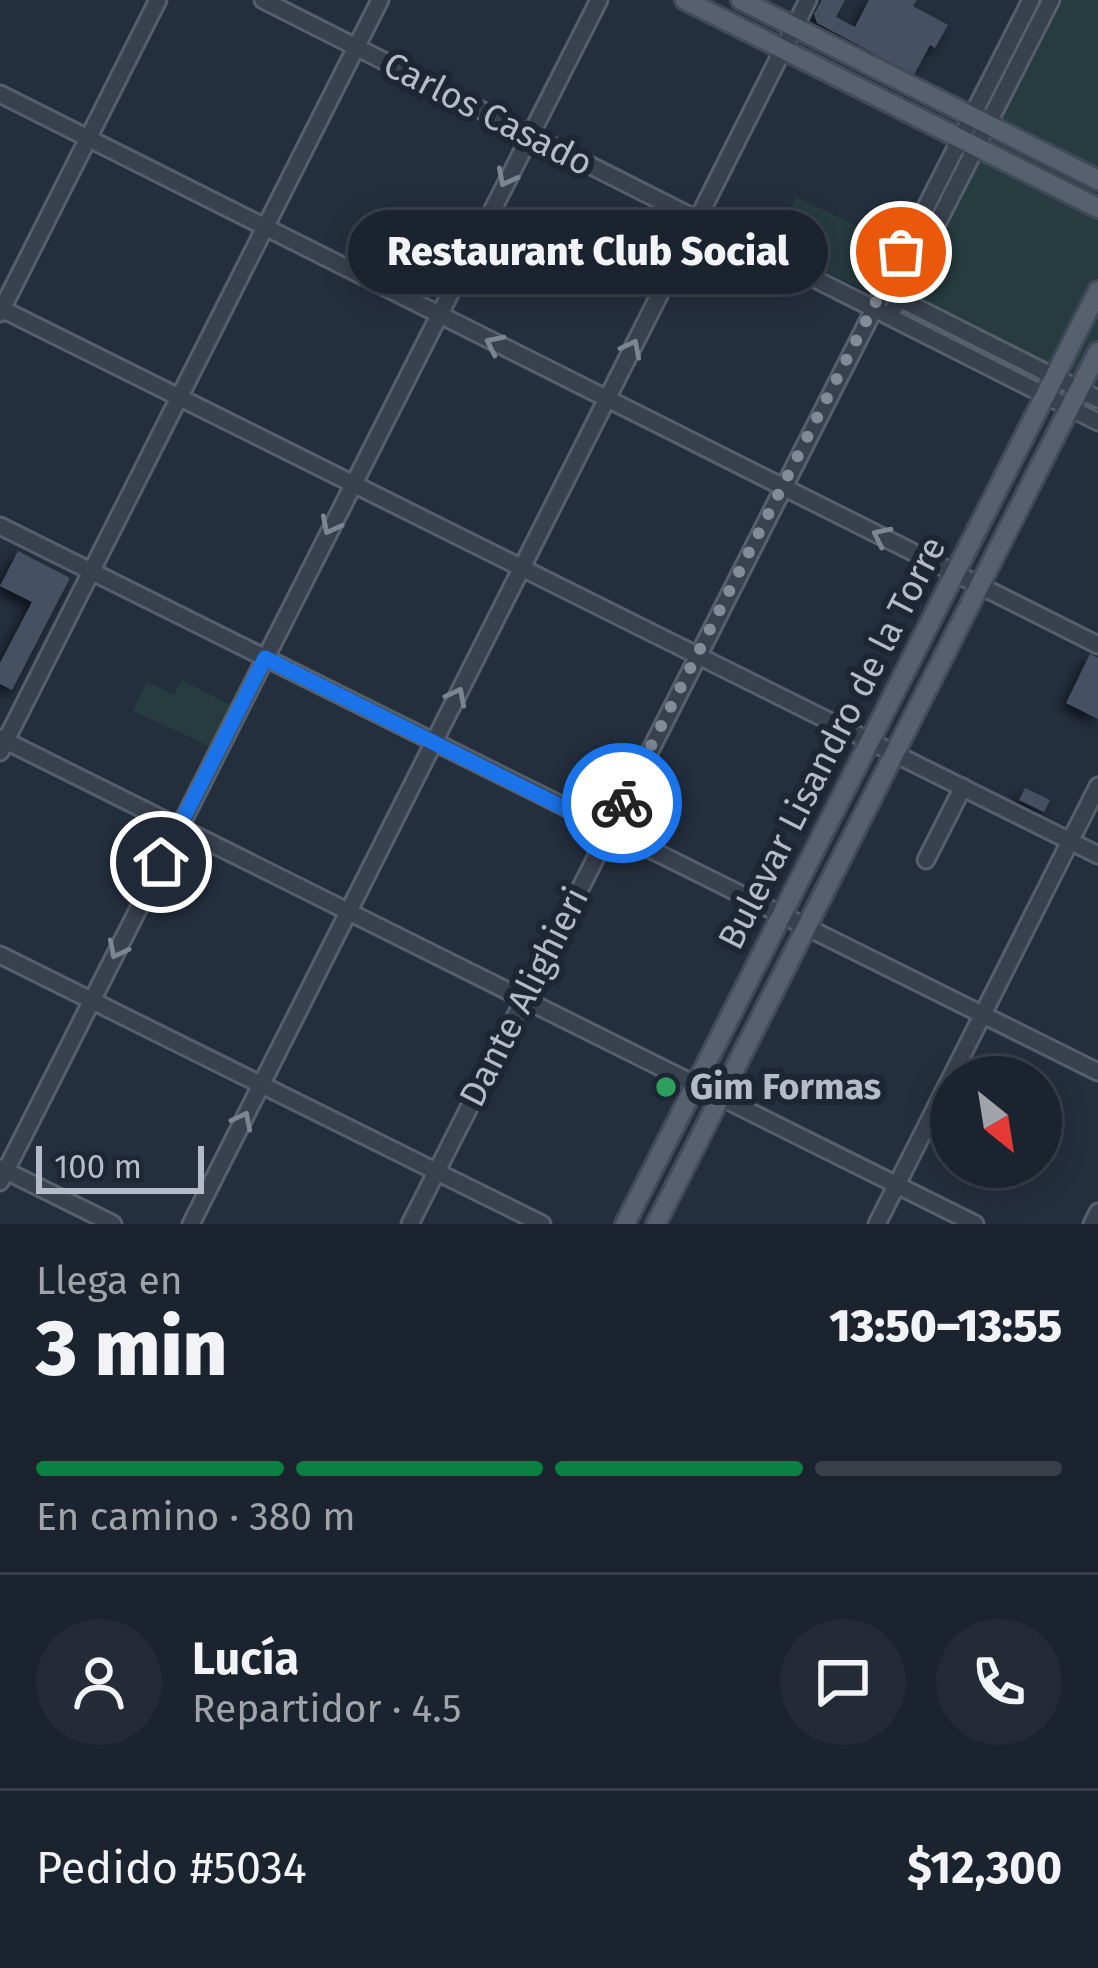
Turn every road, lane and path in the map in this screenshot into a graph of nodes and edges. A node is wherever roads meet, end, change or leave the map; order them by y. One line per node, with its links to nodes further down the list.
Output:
1 (158, 0): 16 (street)
2 (263, 0): 11 (street, Carlos Casado)
3 (380, 0): 11 (street)
4 (599, 0): 15 (street)
5 (685, 0): 12 (main road)
6 (741, 0): 10 (main road)
7 (808, 0): 10 (street)
8 (1030, 0): 14 (street, Dante Alighieri)
9 (1051, 0): 14 (street, Dante Alighieri)
10 (795, 27): 12 (street); 14 (main road)
11 (357, 46): 15 (street, Carlos Casado); 21 (street)
12 (783, 49): 17 (main road); 20 (street)
13 (0, 94): 16 (street)
14 (980, 120): 17 (street, Dante Alighieri); 18 (main road)
15 (528, 135): 20 (street, Carlos Casado); 27 (street, one-way to 27)
16 (88, 139): 21 (street); 26 (street)
17 (968, 142): 19 (main road); 22 (street, Dante Alighieri); 24 (street, Dante Alighieri)
18 (1098, 180)
19 (1098, 208)
20 (698, 221): 25 (street, Carlos Casado); 34 (street, one-way to 20)
21 (265, 228): 27 (street); 33 (street)
22 (881, 290): 24 (street); 25 (street, Dante Alighieri)
23 (1098, 291): 30 (main road, Bulevar Lisandro de la Torre)
24 (900, 298): 28 (street, Dante Alighieri); 30 (street)
25 (872, 307): 28 (street, Carlos Casado); 39 (street, Dante Alighieri)
26 (1, 310): 33 (street)
27 (436, 315): 34 (street, one-way to 27); 38 (street)
28 (890, 316): 32 (street, Carlos Casado)
29 (1098, 352): 31 (main road, Bulevar Lisandro de la Torre)
30 (1055, 376): 31 (street); 32 (main road, Bulevar Lisandro de la Torre)
31 (1079, 389): 35 (street); 36 (main road, Bulevar Lisandro de la Torre)
32 (1046, 395): 36 (street, Carlos Casado); 43 (main road, Bulevar Lisandro de la Torre)
33 (179, 397): 38 (street); 42 (street)
34 (606, 399): 39 (street); 41 (street)
35 (1098, 399)
36 (1070, 408): 37 (street, Carlos Casado); 44 (main road, Bulevar Lisandro de la Torre)
37 (1098, 422)
38 (351, 484): 41 (street); 47 (street, one-way to 47)
39 (781, 488): 43 (street, one-way to 39); 46 (street, Dante Alighieri)
40 (0, 526): 42 (street)
41 (521, 568): 46 (street); 49 (street, one-way to 41)
42 (92, 571): 47 (street); 50 (street)
43 (955, 573): 44 (street); 48 (main road, Bulevar Lisandro de la Torre)
44 (980, 585): 45 (street); 51 (main road, Bulevar Lisandro de la Torre)
45 (1098, 645)
46 (696, 655): 48 (street); 55 (street, Dante Alighieri)
47 (265, 658): 49 (street); 54 (street)
48 (870, 740): 51 (street); 60 (main road, Bulevar Lisandro de la Torre)
49 (434, 742): 55 (street); 59 (street)
50 (2, 744): 54 (street)
51 (895, 752): 53 (street); 61 (main road, Bulevar Lisandro de la Torre)
52 (1098, 786): 56 (street)
53 (963, 787): 56 (street); 58 (street)
54 (179, 828): 59 (street); 64 (street, one-way to 64)
55 (608, 830): 60 (street); 63 (street, Dante Alighieri)
56 (1070, 842): 57 (street); 65 (street)
57 (1098, 855)
58 (926, 860)
59 (348, 912): 63 (street); 68 (street)
60 (782, 914): 61 (street); 67 (main road, Bulevar Lisandro de la Torre)
61 (807, 927): 65 (street); 69 (main road, Bulevar Lisandro de la Torre)
62 (0, 955): 64 (street)
63 (523, 999): 67 (street); 70 (street, Dante Alighieri)
64 (92, 1001): 68 (street); 71 (street)
65 (983, 1013): 66 (street); 72 (street)
66 (1098, 1072)
67 (696, 1084): 69 (street); 78 (main road, Bulevar Lisandro de la Torre)
68 (261, 1085): 70 (street); 75 (street, one-way to 68)
69 (721, 1096): 72 (street); 79 (main road, Bulevar Lisandro de la Torre)
70 (436, 1172): 76 (street, Dante Alighieri); 77 (street)
71 (2, 1174): 74 (street)
72 (896, 1185): 80 (street); 81 (street)
73 (1098, 1212): 82 (street)
74 (113, 1224)
75 (191, 1224)
76 (410, 1224)
77 (542, 1224)
78 (625, 1224)
79 (656, 1224)
80 (877, 1224)
81 (975, 1224)
82 (1092, 1224)

